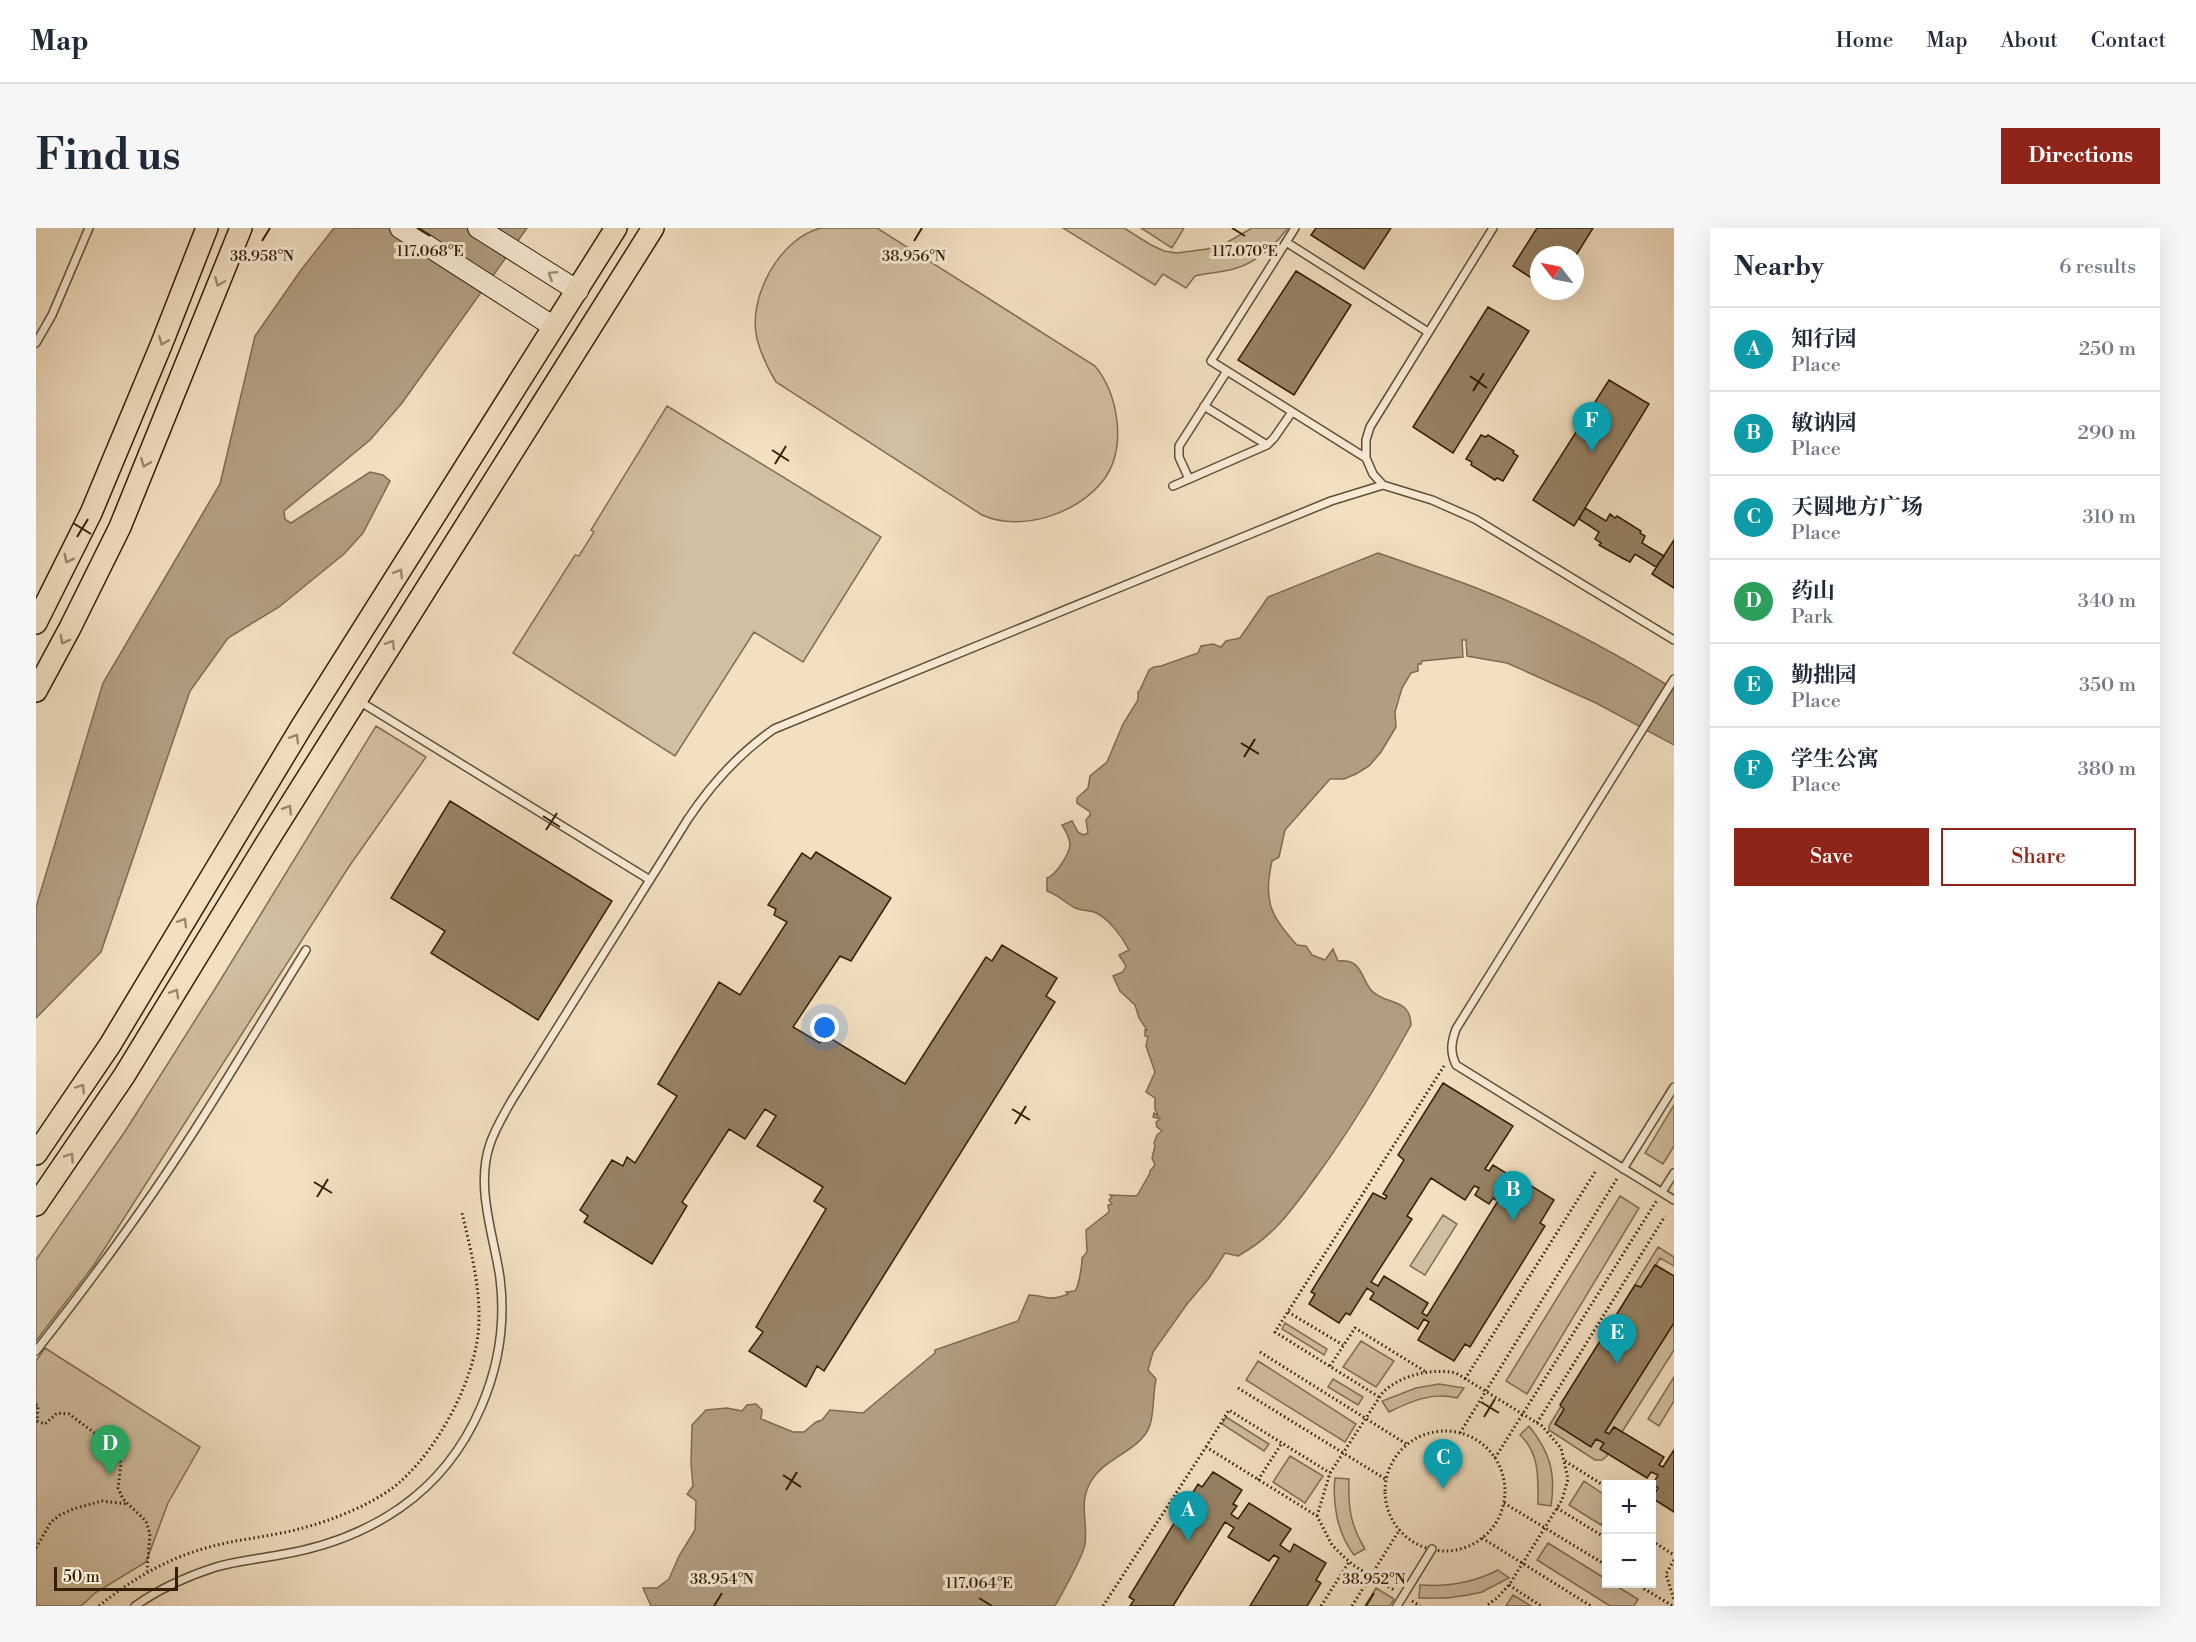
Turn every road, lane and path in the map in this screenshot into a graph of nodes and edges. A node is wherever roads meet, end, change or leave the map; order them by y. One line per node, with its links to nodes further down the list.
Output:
1 (89, 228): 14 (lane)
2 (207, 228): 23 (main road, one-way to 23)
3 (241, 228): 26 (main road, one-way to 26)
4 (400, 228): 12 (main road)
5 (478, 228): 11 (main road, one-way to 5)
6 (616, 228): 11 (main road)
7 (653, 228): 27 (main road, one-way to 7)
8 (1295, 228): 10 (lane)
9 (1493, 228): 13 (lane)
10 (1286, 242): 13 (lane); 15 (lane)
11 (578, 291): 12 (main road)
12 (554, 327): 31 (main road, one-way to 12)
13 (1428, 332): 19 (lane)
14 (36, 343)
15 (1227, 371): 16 (lane); 17 (lane)
16 (1204, 406): 18 (lane); 20 (lane)
17 (1292, 412): 18 (lane); 19 (lane)
18 (1267, 445): 20 (lane)
19 (1366, 458): 21 (lane)
20 (1189, 480): 22 (lane)
21 (1383, 485): 24 (lane); 29 (lane)
22 (1173, 486)
23 (36, 623)
24 (1674, 640)
25 (1673, 680): 32 (lane)
26 (36, 691)
27 (356, 700): 28 (main road, one-way to 27); 29 (lane)
28 (267, 842): 31 (main road); 40 (main road, one-way to 28)
29 (650, 880): 90 (lane)
30 (306, 950): 45 (lane)
31 (110, 1045): 34 (main road, one-way to 31)
32 (1451, 1054): 35 (lane); 43 (path)
33 (1674, 1087): 35 (lane)
34 (36, 1154)
35 (1623, 1169): 38 (lane); 51 (path)
36 (1595, 1172): 49 (path)
37 (1674, 1173): 38 (lane)
38 (1662, 1192): 39 (lane); 54 (path)
39 (1674, 1200)
40 (36, 1205)
41 (462, 1213): 83 (path)
42 (1665, 1216): 56 (path)
43 (1288, 1312): 44 (path); 47 (path)
44 (1343, 1346): 47 (path); 48 (path)
45 (36, 1351)
46 (1260, 1353): 55 (path)
47 (1330, 1366): 52 (path)
48 (1426, 1372): 49 (path); 52 (path)
49 (1465, 1379): 51 (path)
50 (1238, 1388): 61 (path)
51 (1486, 1392): 54 (path); 57 (path)
52 (1379, 1397): 55 (path)
53 (36, 1405): 69 (path)
54 (1522, 1414): 56 (path); 62 (path)
55 (1366, 1418): 59 (path); 61 (path)
56 (1537, 1423): 63 (path)
57 (1460, 1433): 59 (path); 62 (path)
58 (1282, 1443): 60 (path); 64 (path); 65 (path)
59 (1408, 1445): 66 (path)
60 (1206, 1447): 65 (path); 91 (path)
61 (1343, 1454): 64 (path); 66 (path)
62 (1495, 1458): 68 (path)
63 (1565, 1461): 67 (path); 70 (path)
64 (1330, 1473): 71 (path)
65 (1258, 1480): 71 (path)
66 (1387, 1481): 73 (path)
67 (1602, 1484)
68 (1504, 1503): 72 (path); 75 (path)
69 (129, 1504): 77 (path); 83 (path)
70 (1557, 1508): 72 (path); 74 (path)
71 (1317, 1516): 80 (path)
72 (1545, 1528): 81 (path); 82 (path)
73 (1400, 1529): 78 (path); 84 (path)
74 (1602, 1536)
75 (1482, 1538): 78 (path); 81 (path)
76 (1656, 1544): 79 (path)
77 (36, 1548)
78 (1432, 1549): 87 (lane)
79 (1674, 1558): 88 (path)
80 (1349, 1562): 84 (path); 92 (path)
81 (1523, 1563): 85 (path); 98 (path)
82 (1602, 1563)
83 (147, 1572): 89 (path)
84 (1371, 1576): 87 (path); 93 (path)
85 (1509, 1585): 96 (path); 97 (path)
86 (1643, 1588): 99 (path)
87 (1403, 1596): 94 (lane); 95 (path)
88 (1674, 1600)
89 (99, 1606)
90 (135, 1606)
91 (1103, 1606)
92 (1321, 1606)
93 (1352, 1606)
94 (1397, 1606)
95 (1420, 1606)
96 (1486, 1606)
97 (1541, 1606)
98 (1591, 1606)
99 (1673, 1606)

